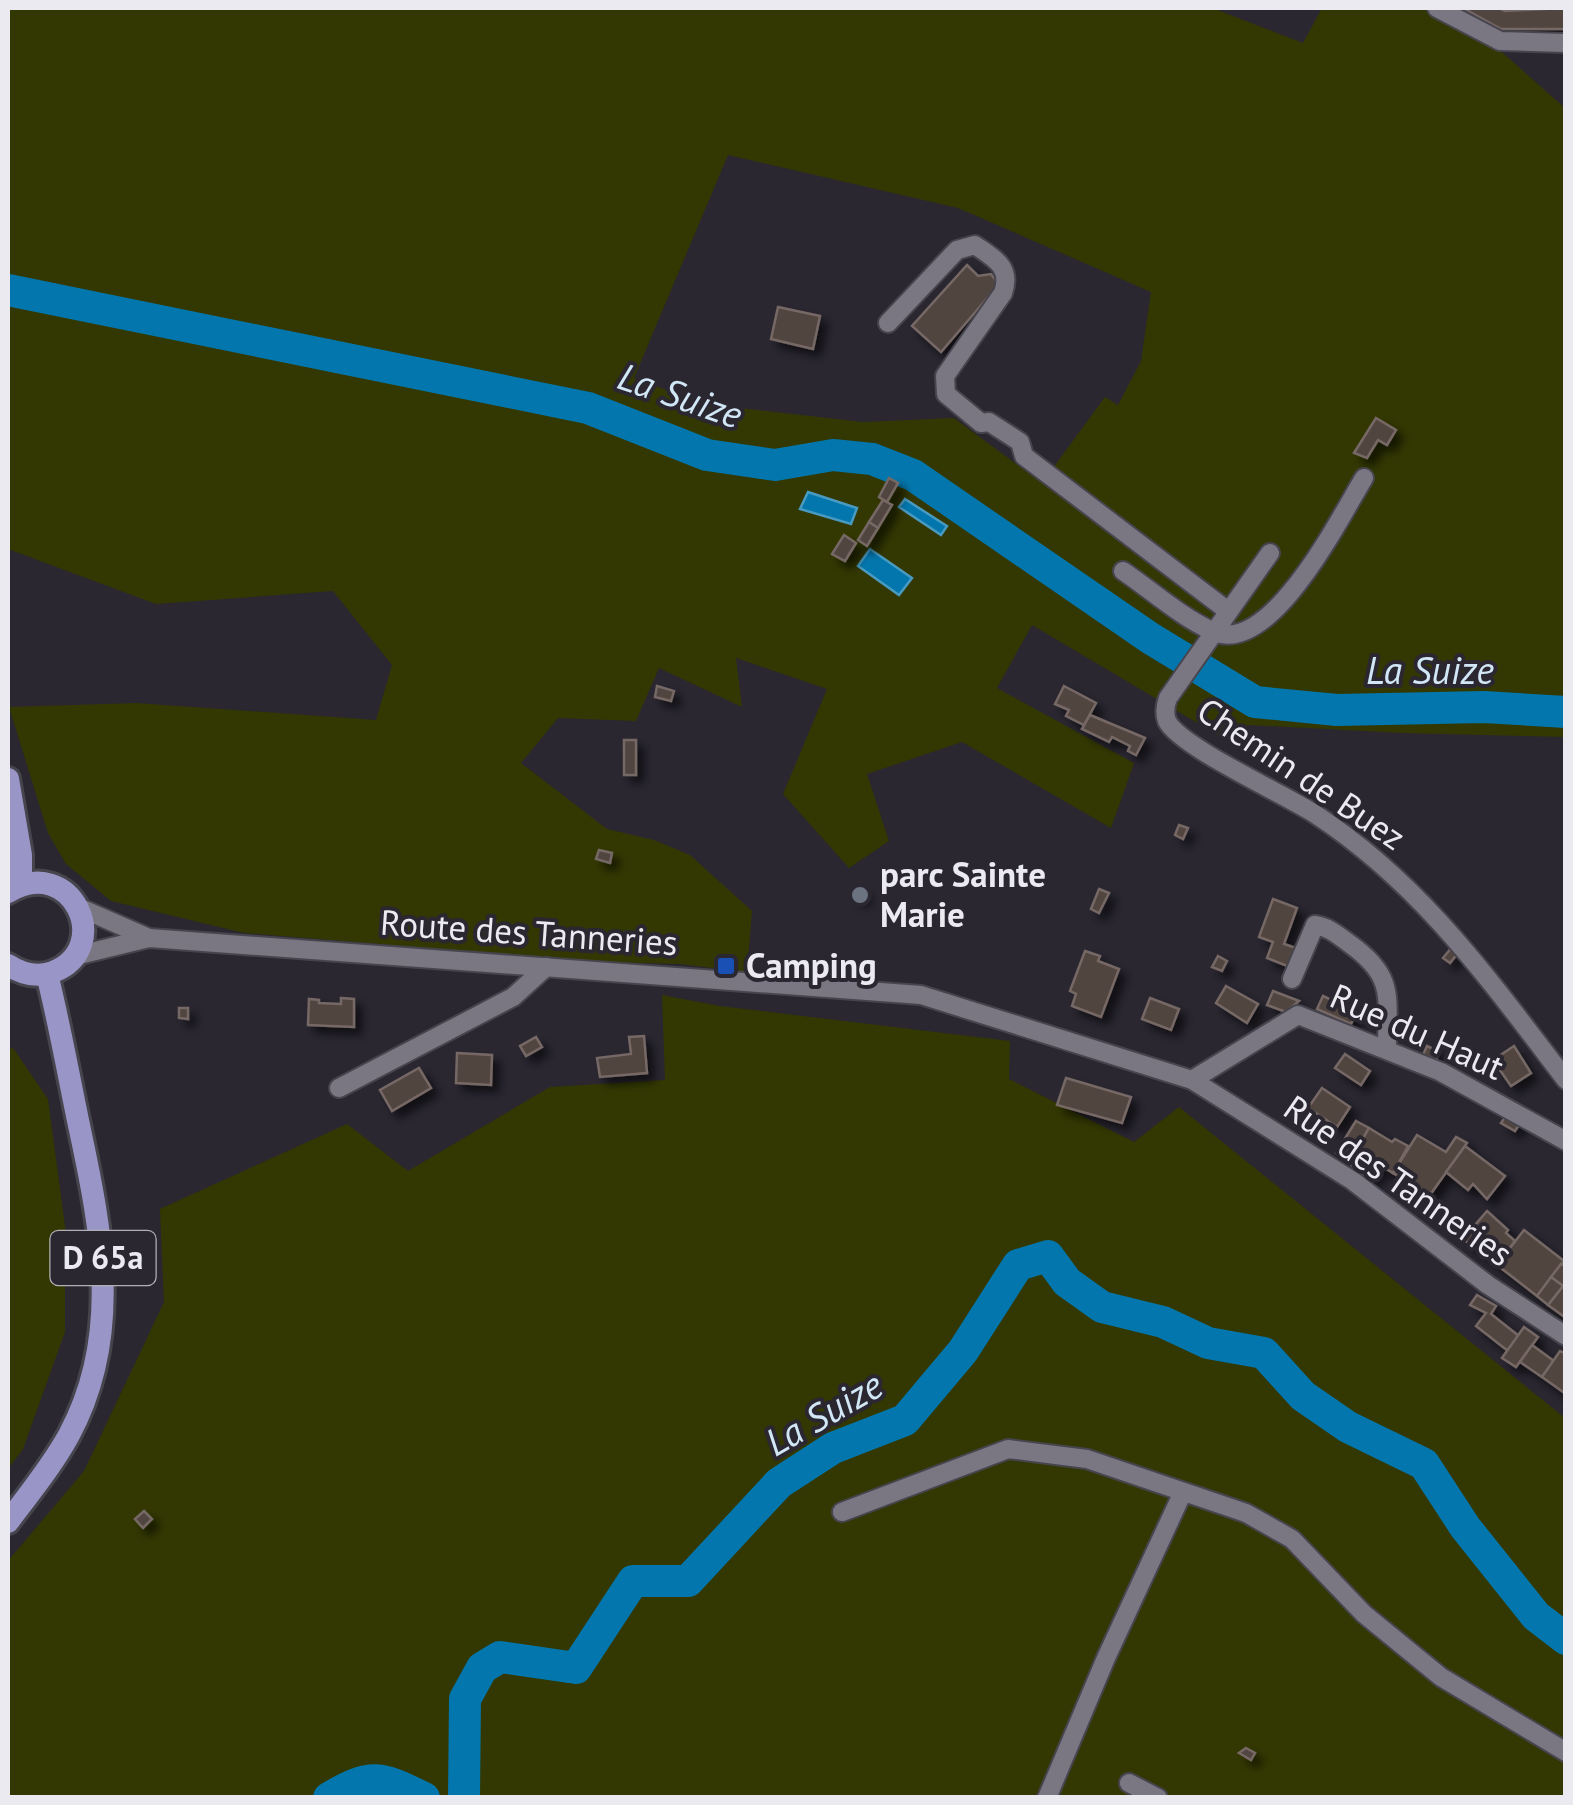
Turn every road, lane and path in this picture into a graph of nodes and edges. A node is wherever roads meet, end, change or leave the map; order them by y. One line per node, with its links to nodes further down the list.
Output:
1 (1437, 8): 2 (street)
2 (1566, 43)
3 (888, 323): 7 (street)
4 (1364, 478): 8 (street)
5 (1270, 553): 7 (street, Chemin de Buez)
6 (1123, 571): 8 (street)
7 (1228, 611): 8 (street, Chemin de Buez)
8 (1213, 632): 20 (street, Chemin de Buez)
9 (8, 779): 10 (main road)
10 (14, 888): 11 (main road)
11 (78, 908): 12 (street, Route des Tanneries); 13 (main road)
12 (149, 938): 13 (street, Route des Tanneries); 15 (street, Route des Tanneries)
13 (74, 956): 16 (main road)
14 (8, 965): 16 (main road)
15 (546, 966): 19 (street, Route des Tanneries); 21 (street)
16 (47, 974): 26 (main road, D 65a)
17 (1292, 979): 18 (street)
18 (1388, 1049): 19 (street, Rue du Haut); 22 (street, Rue du Haut)
19 (1192, 1080): 23 (street, Rue des Tanneries)
20 (1566, 1080)
21 (339, 1088)
22 (1566, 1141)
23 (1566, 1336)
24 (1183, 1492): 25 (street); 27 (street); 29 (street)
25 (842, 1512)
26 (8, 1522)
27 (1566, 1752)
28 (1129, 1783): 30 (street)
29 (1047, 1798)
30 (1158, 1798)

